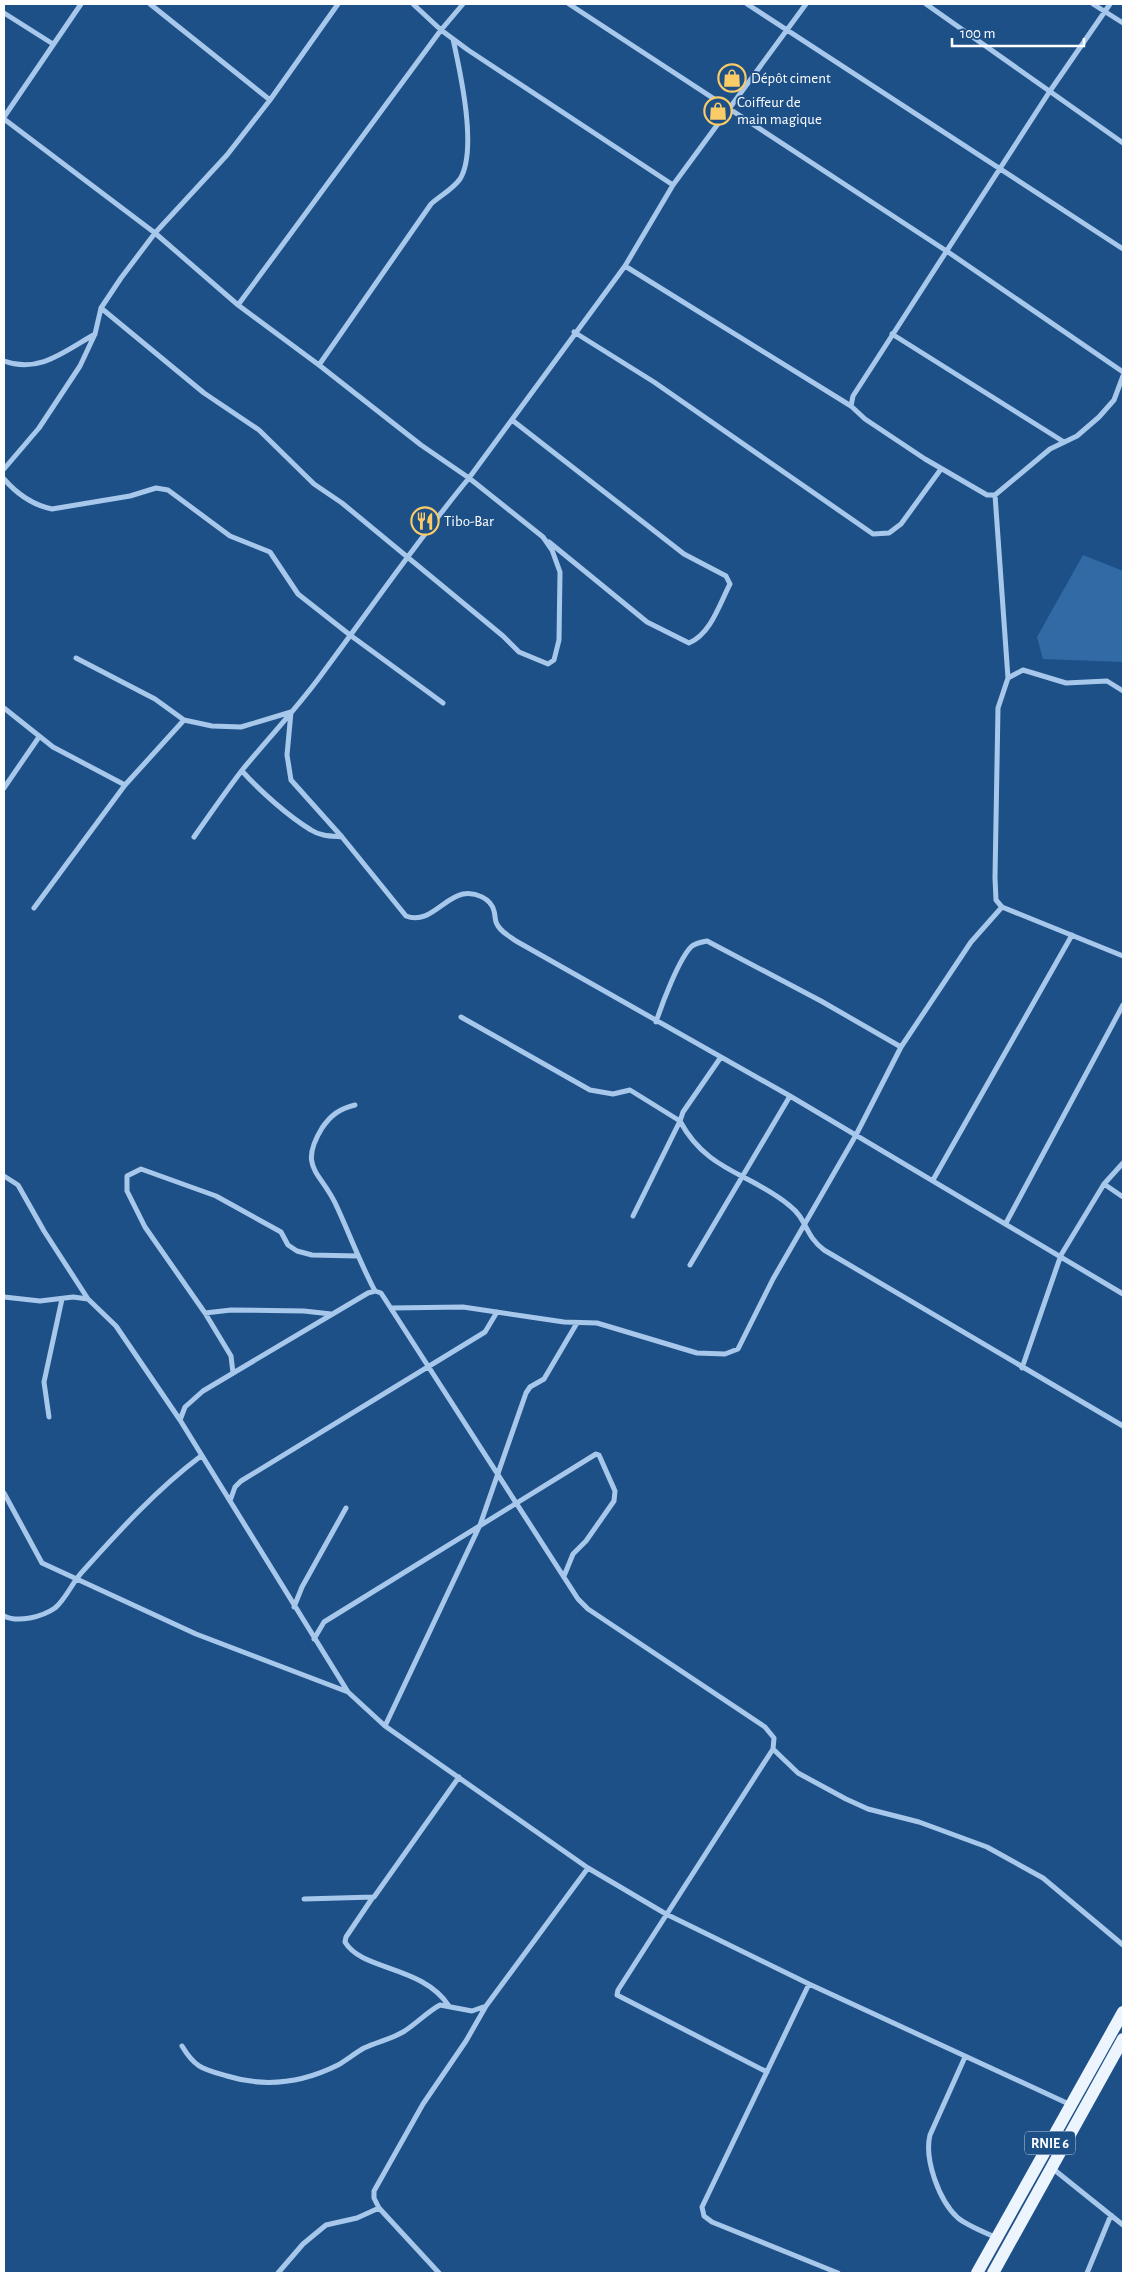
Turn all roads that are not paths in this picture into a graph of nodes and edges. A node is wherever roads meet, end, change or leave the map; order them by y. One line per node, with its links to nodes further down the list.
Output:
1 (82, 4): 18 (street)
2 (150, 4): 20 (street)
3 (413, 4): 16 (street)
4 (463, 4): 16 (street)
5 (569, 4): 21 (street)
6 (747, 4): 15 (street)
7 (806, 4): 15 (street)
8 (926, 4): 19 (street)
9 (1093, 4): 12 (street)
10 (1110, 4): 12 (street)
11 (335, 5): 20 (street)
12 (1106, 11): 14 (street); 19 (street)
13 (4, 13): 18 (street)
14 (1123, 23)
15 (787, 29): 21 (street); 24 (street)
16 (441, 30): 17 (street); 30 (street)
17 (453, 38): 25 (street); 36 (street)
18 (53, 44): 22 (street)
19 (1050, 91): 23 (street); 24 (street)
20 (270, 100): 26 (street)
21 (729, 109): 25 (street); 28 (street)
22 (4, 118): 26 (street)
23 (1123, 143)
24 (1001, 167): 27 (street); 28 (street)
25 (673, 185): 29 (street)
26 (154, 233): 30 (street); 31 (street)
27 (1123, 249)
28 (948, 252): 34 (street); 37 (street)
29 (625, 266): 32 (street); 39 (street)
30 (238, 305): 36 (street)
31 (101, 308): 33 (street); 48 (street)
32 (574, 332): 40 (street); 43 (street)
33 (95, 334): 35 (street); 42 (street)
34 (892, 334): 39 (street); 41 (street)
35 (4, 361)
36 (319, 365): 44 (street)
37 (1123, 372)
38 (1123, 376): 41 (street)
39 (851, 406): 43 (street)
40 (512, 420): 44 (street); 47 (street)
41 (1064, 442): 46 (street)
42 (4, 469)
43 (941, 469): 46 (street)
44 (469, 478): 47 (street); 48 (street)
45 (4, 479): 49 (street)
46 (994, 495): 51 (street)
47 (543, 537): 48 (street)
48 (407, 558): 49 (street)
49 (350, 635): 53 (street); 55 (street)
50 (76, 658): 56 (street)
51 (1008, 678): 52 (street); 63 (street)
52 (1123, 691)
53 (443, 703)
54 (4, 708): 57 (street)
55 (291, 712): 56 (street); 58 (street); 62 (street)
56 (184, 720): 59 (street)
57 (38, 737): 59 (street); 60 (street)
58 (242, 771): 61 (street); 62 (street)
59 (125, 785): 64 (street)
60 (4, 788)
61 (194, 836)
62 (342, 837): 69 (street)
63 (1002, 907): 65 (street); 70 (street)
64 (34, 908)
65 (1072, 936): 66 (street); 79 (street)
66 (1123, 956)
67 (1123, 1006): 83 (street)
68 (461, 1017): 74 (street)
69 (656, 1022): 70 (street); 71 (street)
70 (901, 1047): 75 (street)
71 (721, 1057): 72 (street); 74 (street)
72 (790, 1096): 75 (street); 78 (street)
73 (355, 1105): 86 (street)
74 (680, 1121): 78 (street); 82 (street)
75 (856, 1135): 79 (street); 84 (street)
76 (1123, 1164): 80 (street)
77 (4, 1176): 92 (street)
78 (742, 1177): 84 (street); 87 (street)
79 (933, 1180): 83 (street)
80 (1104, 1184): 81 (street); 85 (street)
81 (1123, 1197)
82 (633, 1216)
83 (1006, 1223): 85 (street)
84 (805, 1226): 97 (street); 99 (street)
85 (1060, 1254): 89 (street); 99 (street)
86 (356, 1256): 88 (street); 95 (street)
87 (690, 1265)
88 (375, 1291): 93 (street); 96 (street)
89 (1123, 1294)
90 (4, 1297): 91 (street)
91 (62, 1299): 92 (street); 101 (street)
92 (88, 1299): 102 (street)
93 (390, 1308): 94 (street); 98 (street)
94 (497, 1312): 97 (street); 98 (street)
95 (205, 1313): 96 (street); 100 (street)
96 (331, 1314): 100 (street)
97 (578, 1323): 105 (street)
98 (429, 1367): 105 (street); 107 (street)
99 (1022, 1368): 103 (street)
100 (232, 1373): 102 (street)
101 (49, 1417)
102 (180, 1420): 104 (street)
103 (1123, 1426)
104 (201, 1456): 107 (street); 112 (street)
105 (498, 1475): 108 (street); 110 (street)
106 (4, 1493): 112 (street)
107 (230, 1502): 113 (street)
108 (515, 1503): 110 (street); 111 (street); 111 (street)
109 (346, 1508): 113 (street)
110 (480, 1525): 115 (street); 117 (street)
111 (564, 1576): 118 (street)
112 (76, 1578): 114 (street); 116 (street)
113 (294, 1607): 115 (street)
114 (4, 1616)
115 (314, 1639): 116 (street)
116 (348, 1692): 117 (street)
117 (385, 1726): 119 (street)
118 (773, 1749): 123 (street); 124 (street)
119 (459, 1777): 120 (street); 121 (street)
120 (588, 1868): 123 (street); 127 (street)
121 (374, 1897): 122 (street); 126 (street)
122 (304, 1900)
123 (666, 1914): 125 (street); 132 (street)
124 (1123, 1946)
125 (809, 1984): 131 (street); 132 (street)
126 (449, 2006): 127 (street); 130 (street)
127 (486, 2006): 135 (street)
128 (1123, 2012): 133 (main road, RNIE 6)
129 (1123, 2038): 134 (main road, RNIE 6)
130 (182, 2046)
131 (965, 2057): 133 (street); 138 (street)
132 (767, 2072): 141 (street)
133 (1072, 2106): 138 (main road, RNIE 6)
134 (1051, 2168): 136 (street); 143 (main road, RNIE 6)
135 (379, 2208): 139 (street); 140 (street)
136 (1110, 2215): 137 (street); 144 (street)
137 (1123, 2225)
138 (997, 2238): 142 (main road, RNIE 6)
139 (278, 2273)
140 (439, 2273)
141 (838, 2273)
142 (977, 2273)
143 (993, 2273)
144 (1087, 2273)

